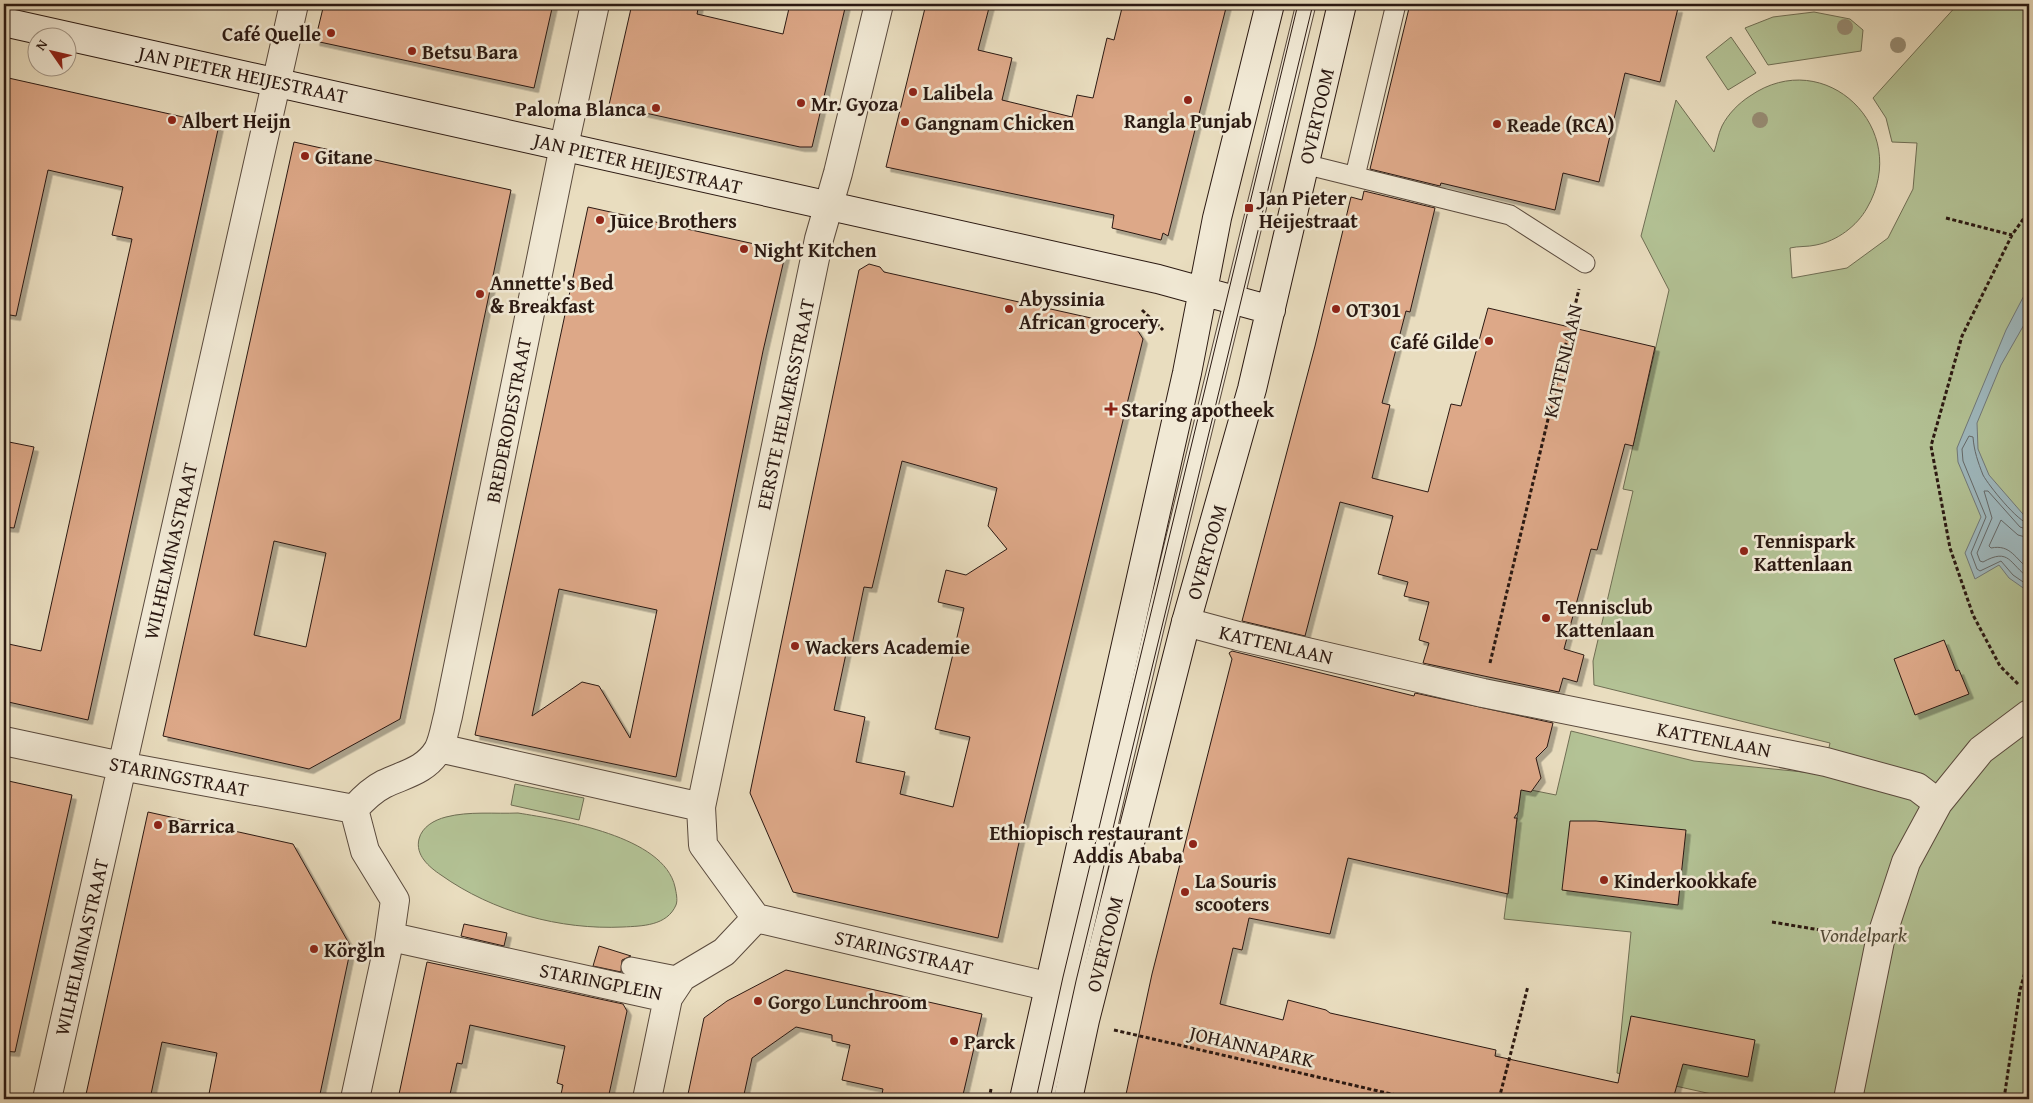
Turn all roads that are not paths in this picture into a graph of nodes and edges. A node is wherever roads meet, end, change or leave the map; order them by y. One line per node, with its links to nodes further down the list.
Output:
1 (294, 4): 9 (street, WILHELMINASTRAAT)
2 (595, 4): 10 (street, BREDERODESTRAAT)
3 (880, 4): 13 (street, EERSTE HELMERSSTRAAT)
4 (1270, 4): 15 (street, OVERTOOM)
5 (1306, 4): 16 (lane, OVERTOOM)
6 (1342, 4): 11 (street, OVERTOOM)
7 (1396, 4): 12 (lane)
8 (4, 22): 9 (street, JAN PIETER HEIJESTRAAT)
9 (276, 81): 10 (street, JAN PIETER HEIJESTRAAT); 22 (street, WILHELMINASTRAAT)
10 (564, 146): 13 (street, JAN PIETER HEIJESTRAAT); 21 (street, BREDERODESTRAAT)
11 (1304, 164): 12 (lane); 17 (street, OVERTOOM)
12 (1355, 176): 14 (lane)
13 (828, 206): 15 (street, JAN PIETER HEIJESTRAAT); 24 (street, EERSTE HELMERSSTRAAT)
14 (1585, 263)
15 (1203, 292): 16 (street, JAN PIETER HEIJESTRAAT); 30 (street, OVERTOOM)
16 (1234, 300): 17 (street, JAN PIETER HEIJESTRAAT); 35 (lane, OVERTOOM)
17 (1271, 310): 18 (street, OVERTOOM)
18 (1186, 622): 23 (street, KATTENLAAN); 36 (street, OVERTOOM)
19 (2026, 702): 23 (street)
20 (4, 741): 22 (street, STARINGSTRAAT)
21 (439, 748): 24 (street); 25 (street)
22 (121, 766): 25 (street, STARINGSTRAAT); 31 (street, WILHELMINASTRAAT)
23 (1938, 803): 37 (street)
24 (702, 807): 26 (street)
25 (354, 809): 27 (street)
26 (756, 918): 29 (street, STARINGPLEIN); 30 (street, STARINGSTRAAT)
27 (389, 942): 29 (street, STARINGPLEIN); 32 (street)
28 (631, 968): 29 (lane)
29 (675, 987): 33 (street)
30 (1051, 987): 34 (street, OVERTOOM)
31 (47, 1099)
32 (355, 1099)
33 (647, 1099)
34 (1024, 1099)
35 (1044, 1099)
36 (1068, 1099)
37 (1848, 1099)

